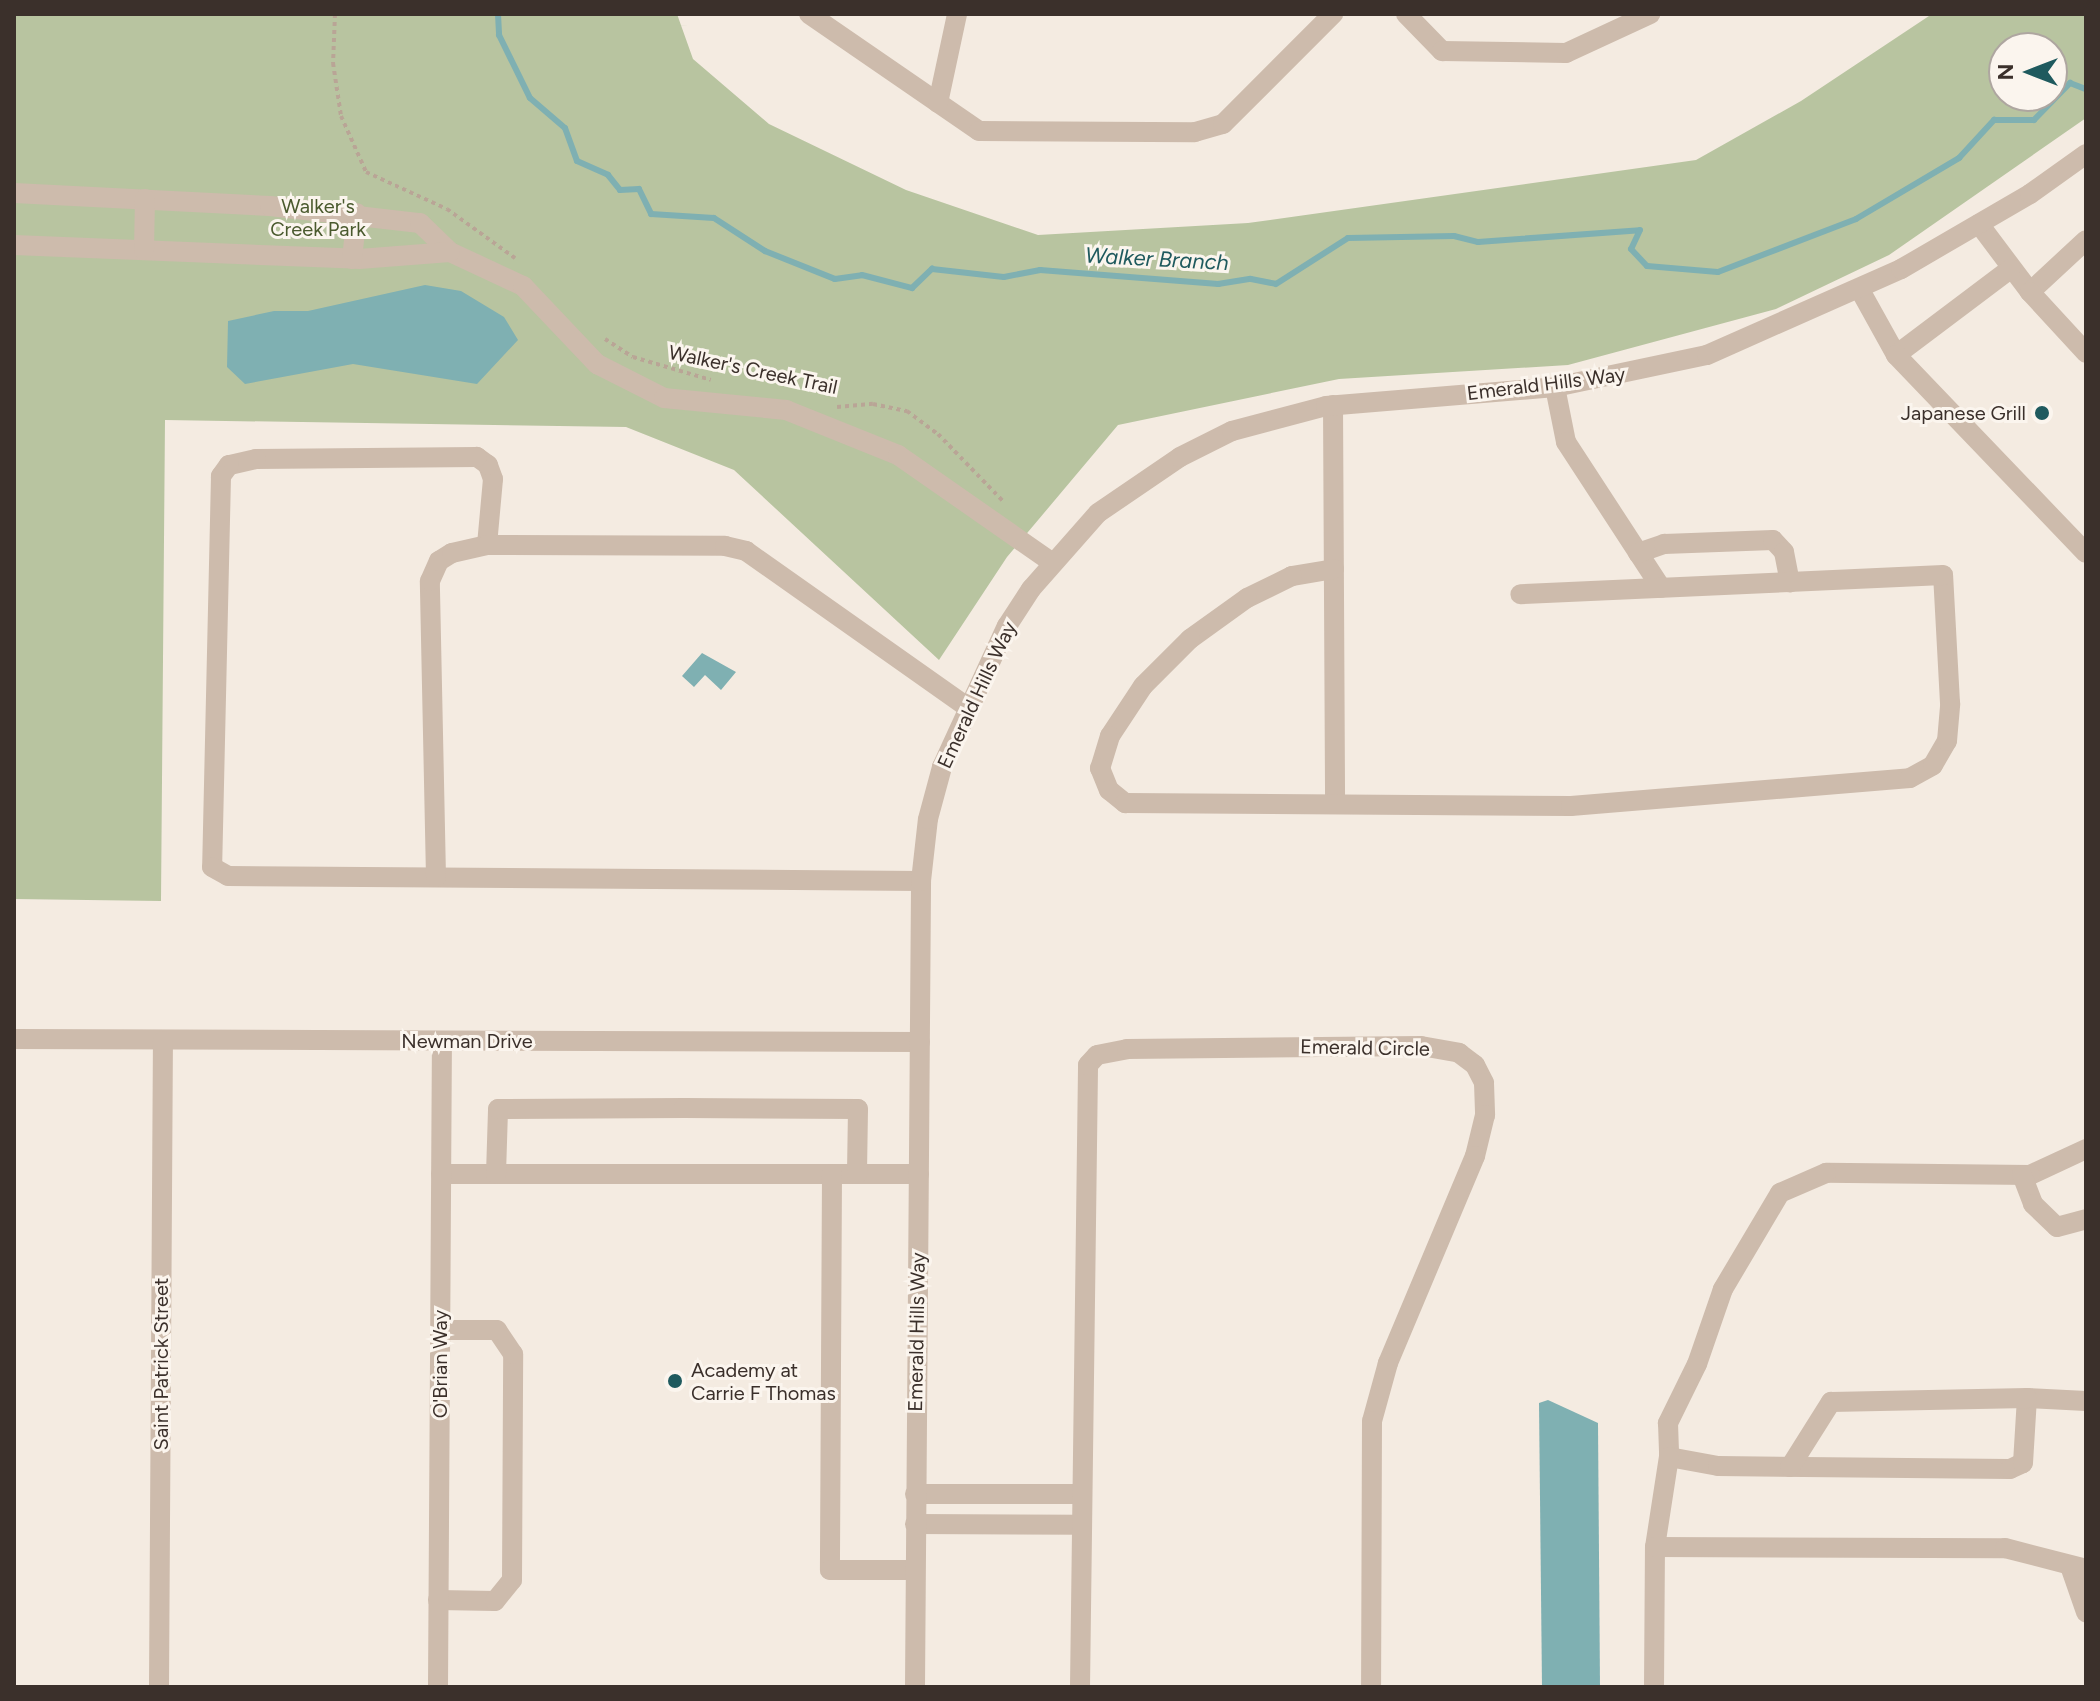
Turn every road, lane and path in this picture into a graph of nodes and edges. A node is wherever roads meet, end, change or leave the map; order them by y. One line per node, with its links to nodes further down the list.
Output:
1 (335, 14): 18 (path)
2 (809, 14): 7 (street)
3 (957, 14): 7 (street)
4 (1333, 14): 7 (street)
5 (1406, 14): 6 (street)
6 (1650, 14)
7 (938, 103)
8 (2086, 154): 12 (street, Emerald Hills Way)
9 (14, 193): 10 (street)
10 (145, 199): 11 (street); 15 (street)
11 (357, 213): 16 (street); 17 (street)
12 (1979, 224): 19 (street); 20 (street, Emerald Hills Way)
13 (2086, 240): 21 (street)
14 (14, 245): 15 (street)
15 (144, 250): 17 (street)
16 (450, 252): 17 (street); 33 (street)
17 (352, 259)
18 (517, 259)
19 (2010, 269): 21 (street); 24 (street)
20 (1860, 290): 24 (street); 26 (street, Emerald Hills Way)
21 (2030, 292): 23 (street)
22 (598, 333): 25 (path, Walker's Creek Trail)
23 (2086, 353)
24 (1896, 355): 32 (street)
25 (715, 381)
26 (1555, 387): 28 (street, Emerald Hills Way); 31 (street)
27 (822, 403): 29 (path, Walker's Creek Trail)
28 (1333, 405): 33 (street, Emerald Hills Way); 34 (street)
29 (1007, 504)
30 (487, 545): 38 (street); 40 (street); 40 (street)
31 (1638, 553): 35 (street); 36 (street)
32 (2086, 553)
33 (1053, 563): 38 (street, Emerald Hills Way)
34 (1334, 569): 39 (street); 39 (street)
35 (1790, 582): 36 (street); 39 (street)
36 (1661, 588): 37 (street)
37 (1520, 594)
38 (967, 707): 41 (street, Emerald Hills Way)
39 (1335, 803)
40 (436, 877): 41 (street)
41 (921, 881): 45 (street, Emerald Hills Way)
42 (14, 1039): 43 (street, Newman Drive)
43 (163, 1041): 44 (street, Newman Drive); 68 (street, Saint Patrick Street)
44 (442, 1041): 45 (street, Newman Drive); 47 (street, O'Brian Way)
45 (920, 1042): 51 (street, Emerald Hills Way)
46 (2086, 1149): 52 (street)
47 (441, 1174): 48 (street); 54 (street, O'Brian Way)
48 (496, 1174): 49 (street); 50 (street)
49 (832, 1174): 50 (street); 65 (street)
50 (857, 1174): 51 (street)
51 (919, 1174): 59 (street, Emerald Hills Way)
52 (2022, 1175): 53 (street); 57 (street)
53 (2086, 1219)
54 (440, 1330): 66 (street, O'Brian Way); 66 (street)
55 (2027, 1398): 56 (street); 58 (street); 58 (street)
56 (2086, 1401)
57 (1669, 1457): 58 (street); 63 (street)
58 (1790, 1467)
59 (915, 1494): 60 (street); 61 (street, Emerald Hills Way)
60 (1081, 1494): 62 (street, Emerald Circle); 72 (street, Emerald Circle)
61 (915, 1524): 62 (street); 65 (street, Emerald Hills Way)
62 (1081, 1525): 71 (street, Emerald Circle)
63 (1655, 1547): 64 (street); 73 (street)
64 (2078, 1569): 67 (street)
65 (915, 1570): 70 (street, Emerald Hills Way)
66 (438, 1600): 69 (street, O'Brian Way)
67 (2086, 1612)
68 (159, 1687)
69 (438, 1687)
70 (915, 1687)
71 (1080, 1687)
72 (1371, 1687)
73 (1654, 1687)

